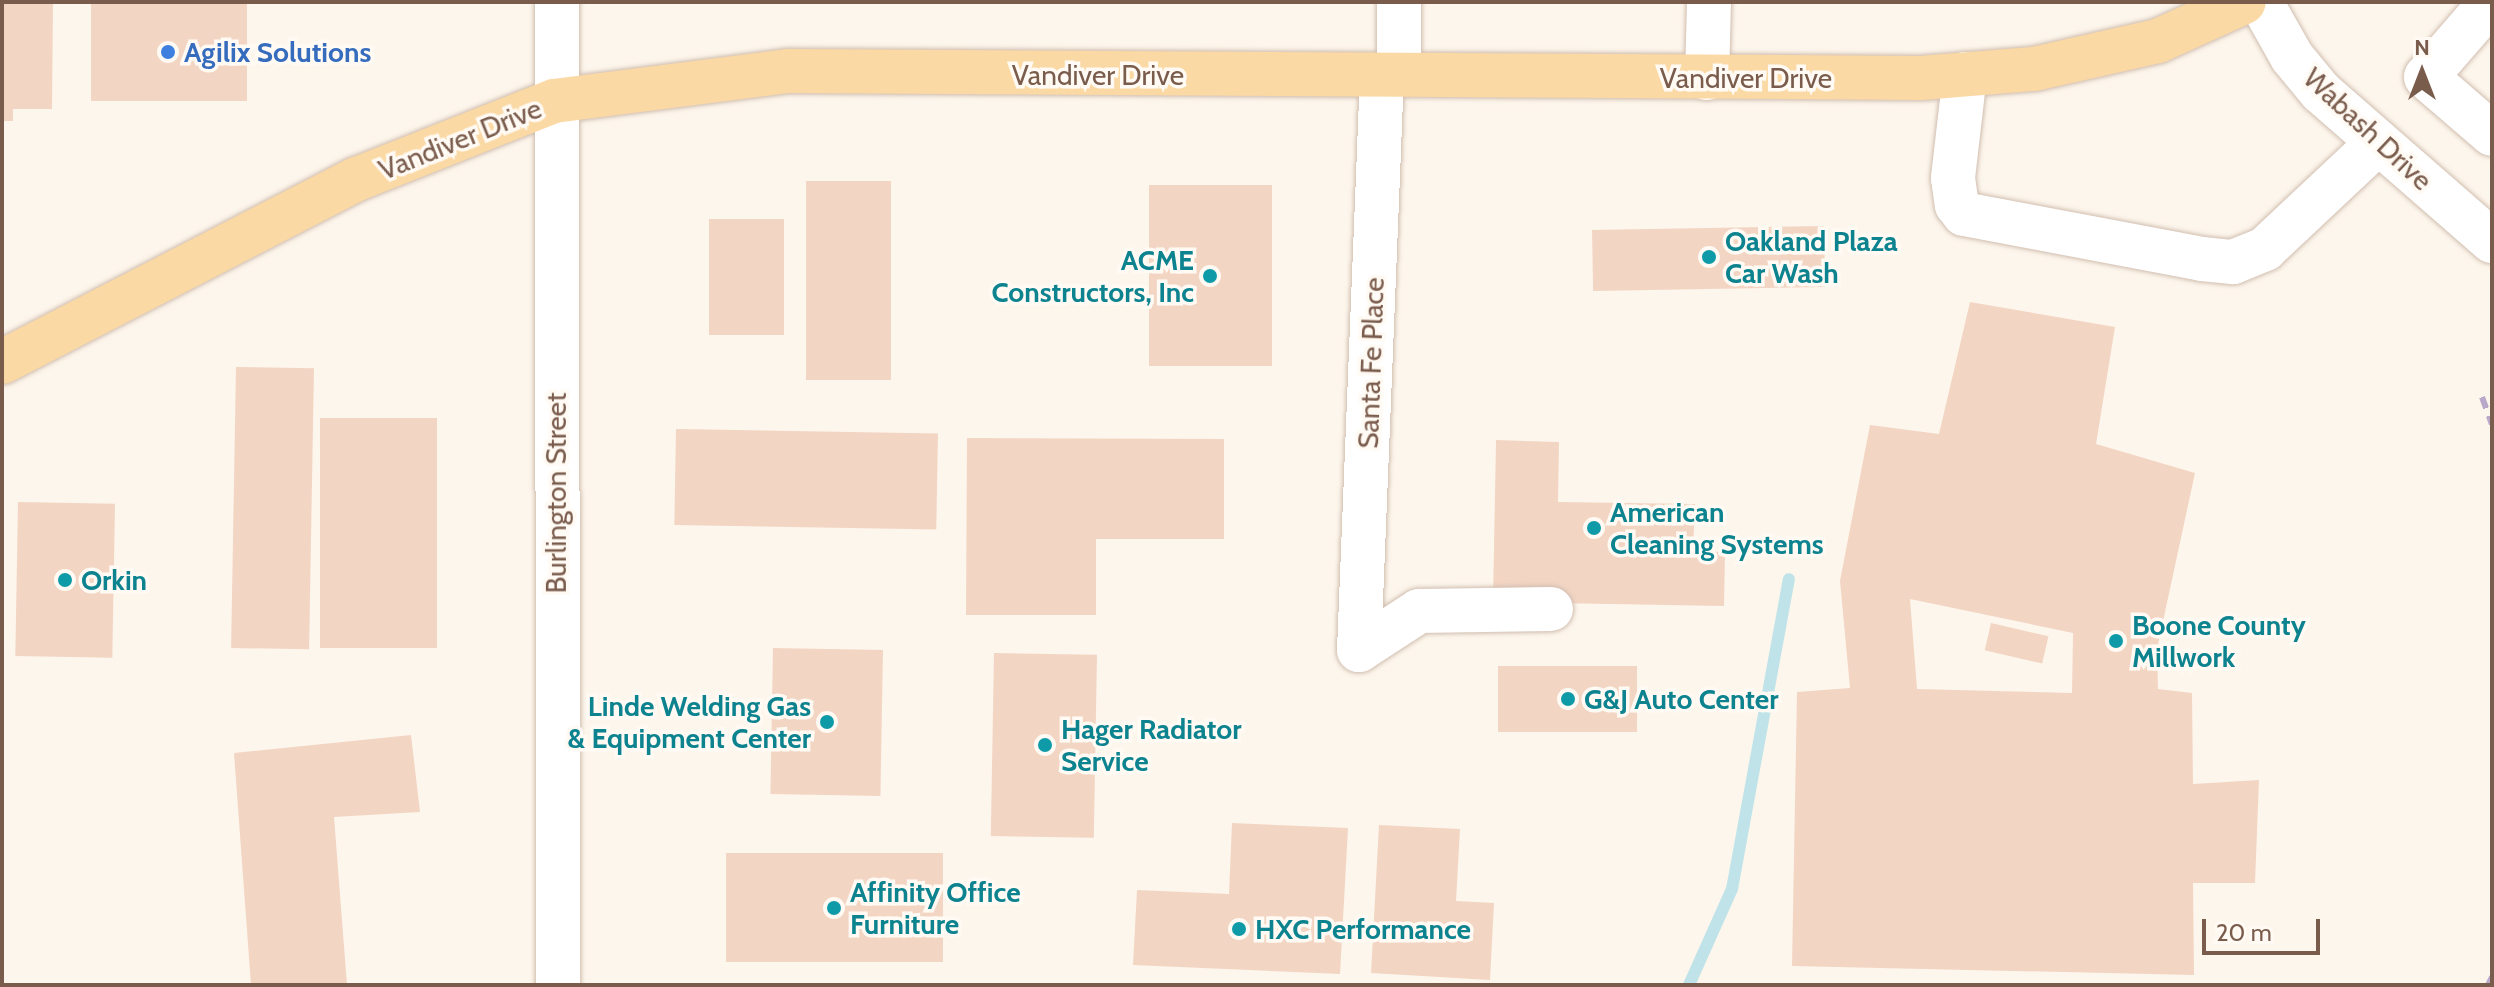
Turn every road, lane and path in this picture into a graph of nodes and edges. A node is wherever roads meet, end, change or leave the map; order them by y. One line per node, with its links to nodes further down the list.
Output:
1 (557, 2): 10 (street, Burlington Street)
2 (1399, 2): 8 (street, Santa Fe Place)
3 (1709, 2): 9 (street)
4 (2244, 2): 7 (main road, Vandiver Drive)
5 (2261, 2): 12 (street, Wabash Drive)
6 (2491, 2): 11 (street)
7 (1965, 74): 9 (main road, Vandiver Drive); 12 (street)
8 (1390, 75): 9 (main road, Vandiver Drive); 10 (main road, Vandiver Drive); 15 (street, Santa Fe Place)
9 (1707, 78)
10 (554, 101): 14 (main road, Vandiver Drive); 16 (street, Burlington Street)
11 (2492, 134)
12 (2378, 143): 13 (street, Wabash Drive)
13 (2487, 226)
14 (2, 362)
15 (1551, 609)
16 (558, 985)

